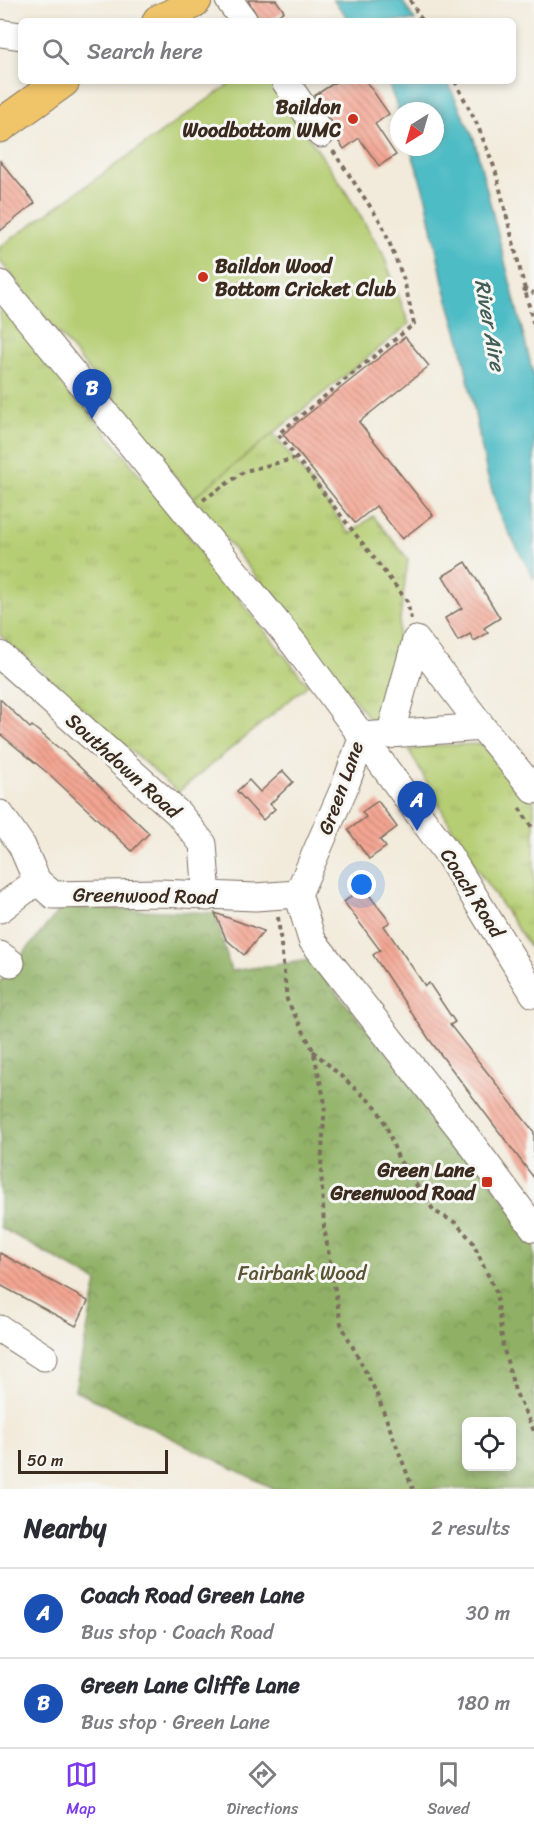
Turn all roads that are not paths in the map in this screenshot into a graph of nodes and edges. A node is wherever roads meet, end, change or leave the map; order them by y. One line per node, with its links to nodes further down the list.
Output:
1 (158, 0): 4 (main road)
2 (195, 0): 5 (main road)
3 (229, 0): 6 (street)
4 (142, 18)
5 (166, 18)
6 (241, 18)
7 (0, 33): 8 (street)
8 (18, 36)
9 (59, 84): 11 (main road)
10 (287, 84): 12 (street)
11 (0, 126)
12 (321, 134)
13 (0, 284): 17 (street, Green Lane)
14 (0, 655): 21 (street, Southdown Road)
15 (482, 727): 16 (street); 16 (street); 18 (street)
16 (390, 735): 17 (street)
17 (363, 736): 22 (street, Green Lane); 24 (street, Coach Road)
18 (534, 790)
19 (0, 814): 20 (street)
20 (37, 881): 21 (street, Greenwood Road); 23 (street)
21 (207, 897): 22 (street, Greenwood Road)
22 (287, 902): 25 (street)
23 (0, 909)
24 (534, 994)
25 (534, 1228)
26 (0, 1329): 27 (street)
27 (44, 1357)

